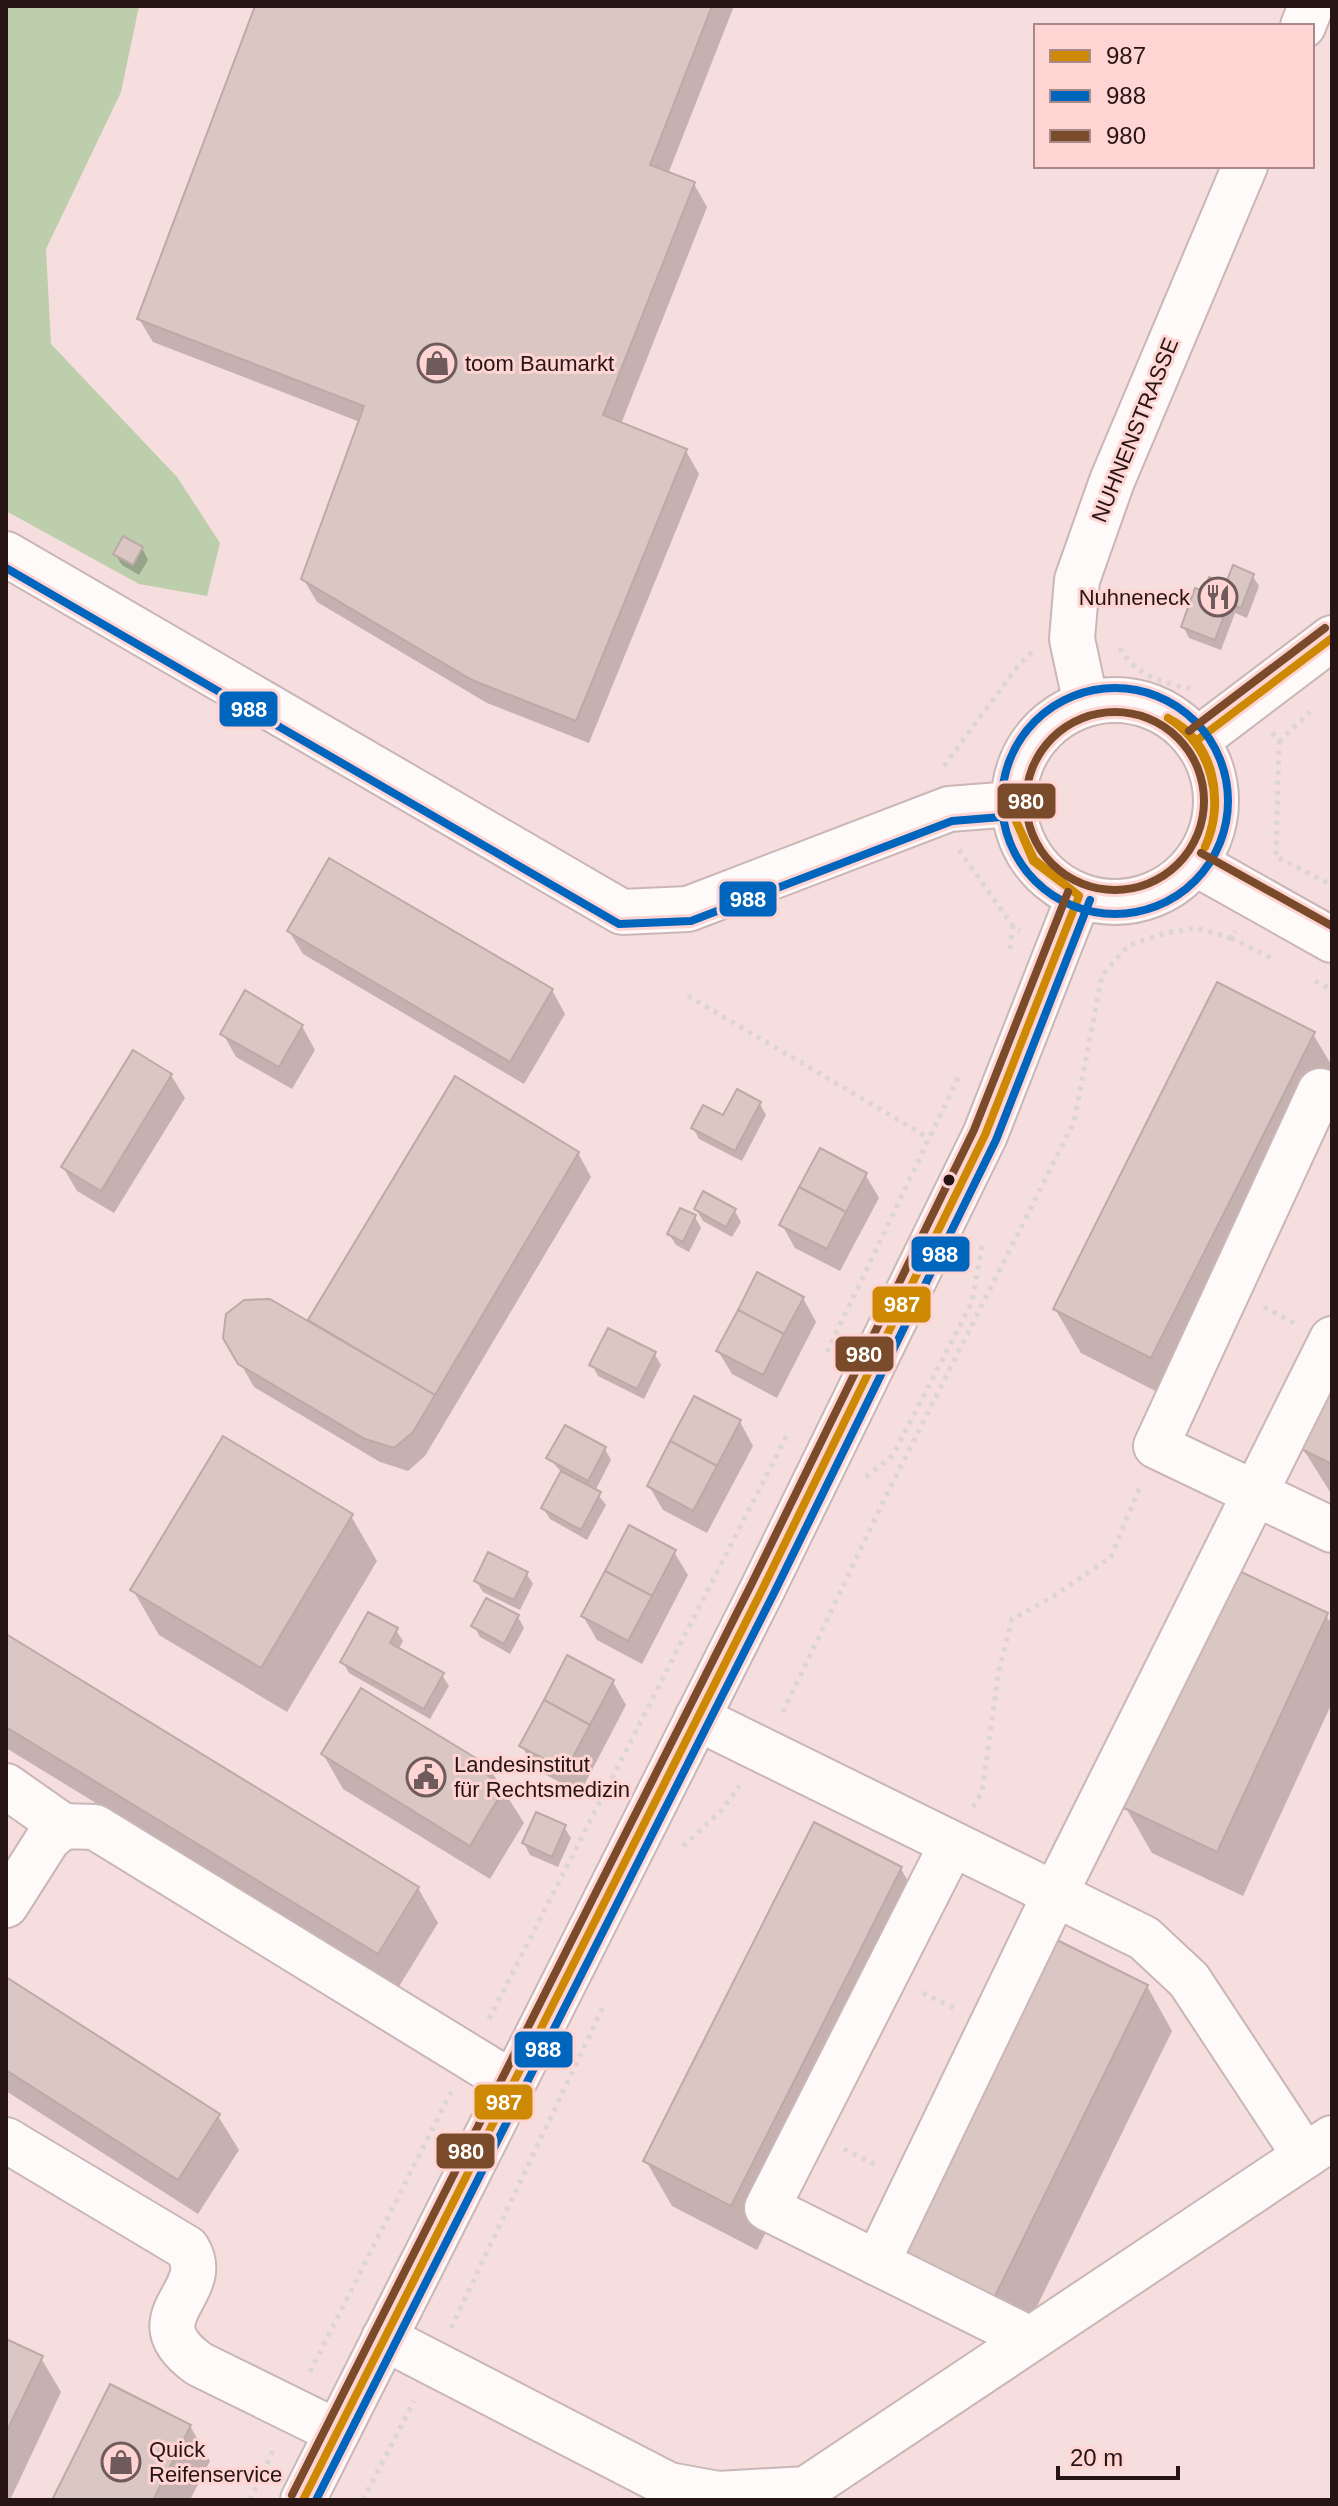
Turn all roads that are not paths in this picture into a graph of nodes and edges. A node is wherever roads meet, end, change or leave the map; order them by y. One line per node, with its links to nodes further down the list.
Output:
1 (1244, 168): 4 (main road, NUHNENSTRASSE)
2 (6, 554): 6 (main road)
3 (1332, 638): 5 (main road)
4 (1086, 704): 5 (main road); 6 (main road)
5 (1196, 741): 7 (main road)
6 (1013, 804): 8 (main road)
7 (1195, 863): 8 (main road); 9 (main road)
8 (1079, 896): 14 (main road)
9 (1332, 940)
10 (1332, 1097): 12 (main road)
11 (1331, 1341): 12 (main road)
12 (1256, 1496): 13 (main road); 18 (main road)
13 (1332, 1530)
14 (697, 1718): 17 (main road); 20 (main road)
15 (6, 1786): 16 (main road)
16 (63, 1826): 19 (main road); 20 (main road)
17 (952, 1844): 18 (main road); 23 (main road)
18 (1055, 1894): 22 (main road); 23 (main road)
19 (6, 1905)
20 (512, 2083): 24 (main road)
21 (6, 2140): 26 (main road)
22 (1319, 2147): 25 (main road)
23 (877, 2263): 25 (main road)
24 (384, 2338): 25 (main road); 26 (main road)
25 (1030, 2339)
26 (337, 2432): 27 (main road)
27 (303, 2500)

